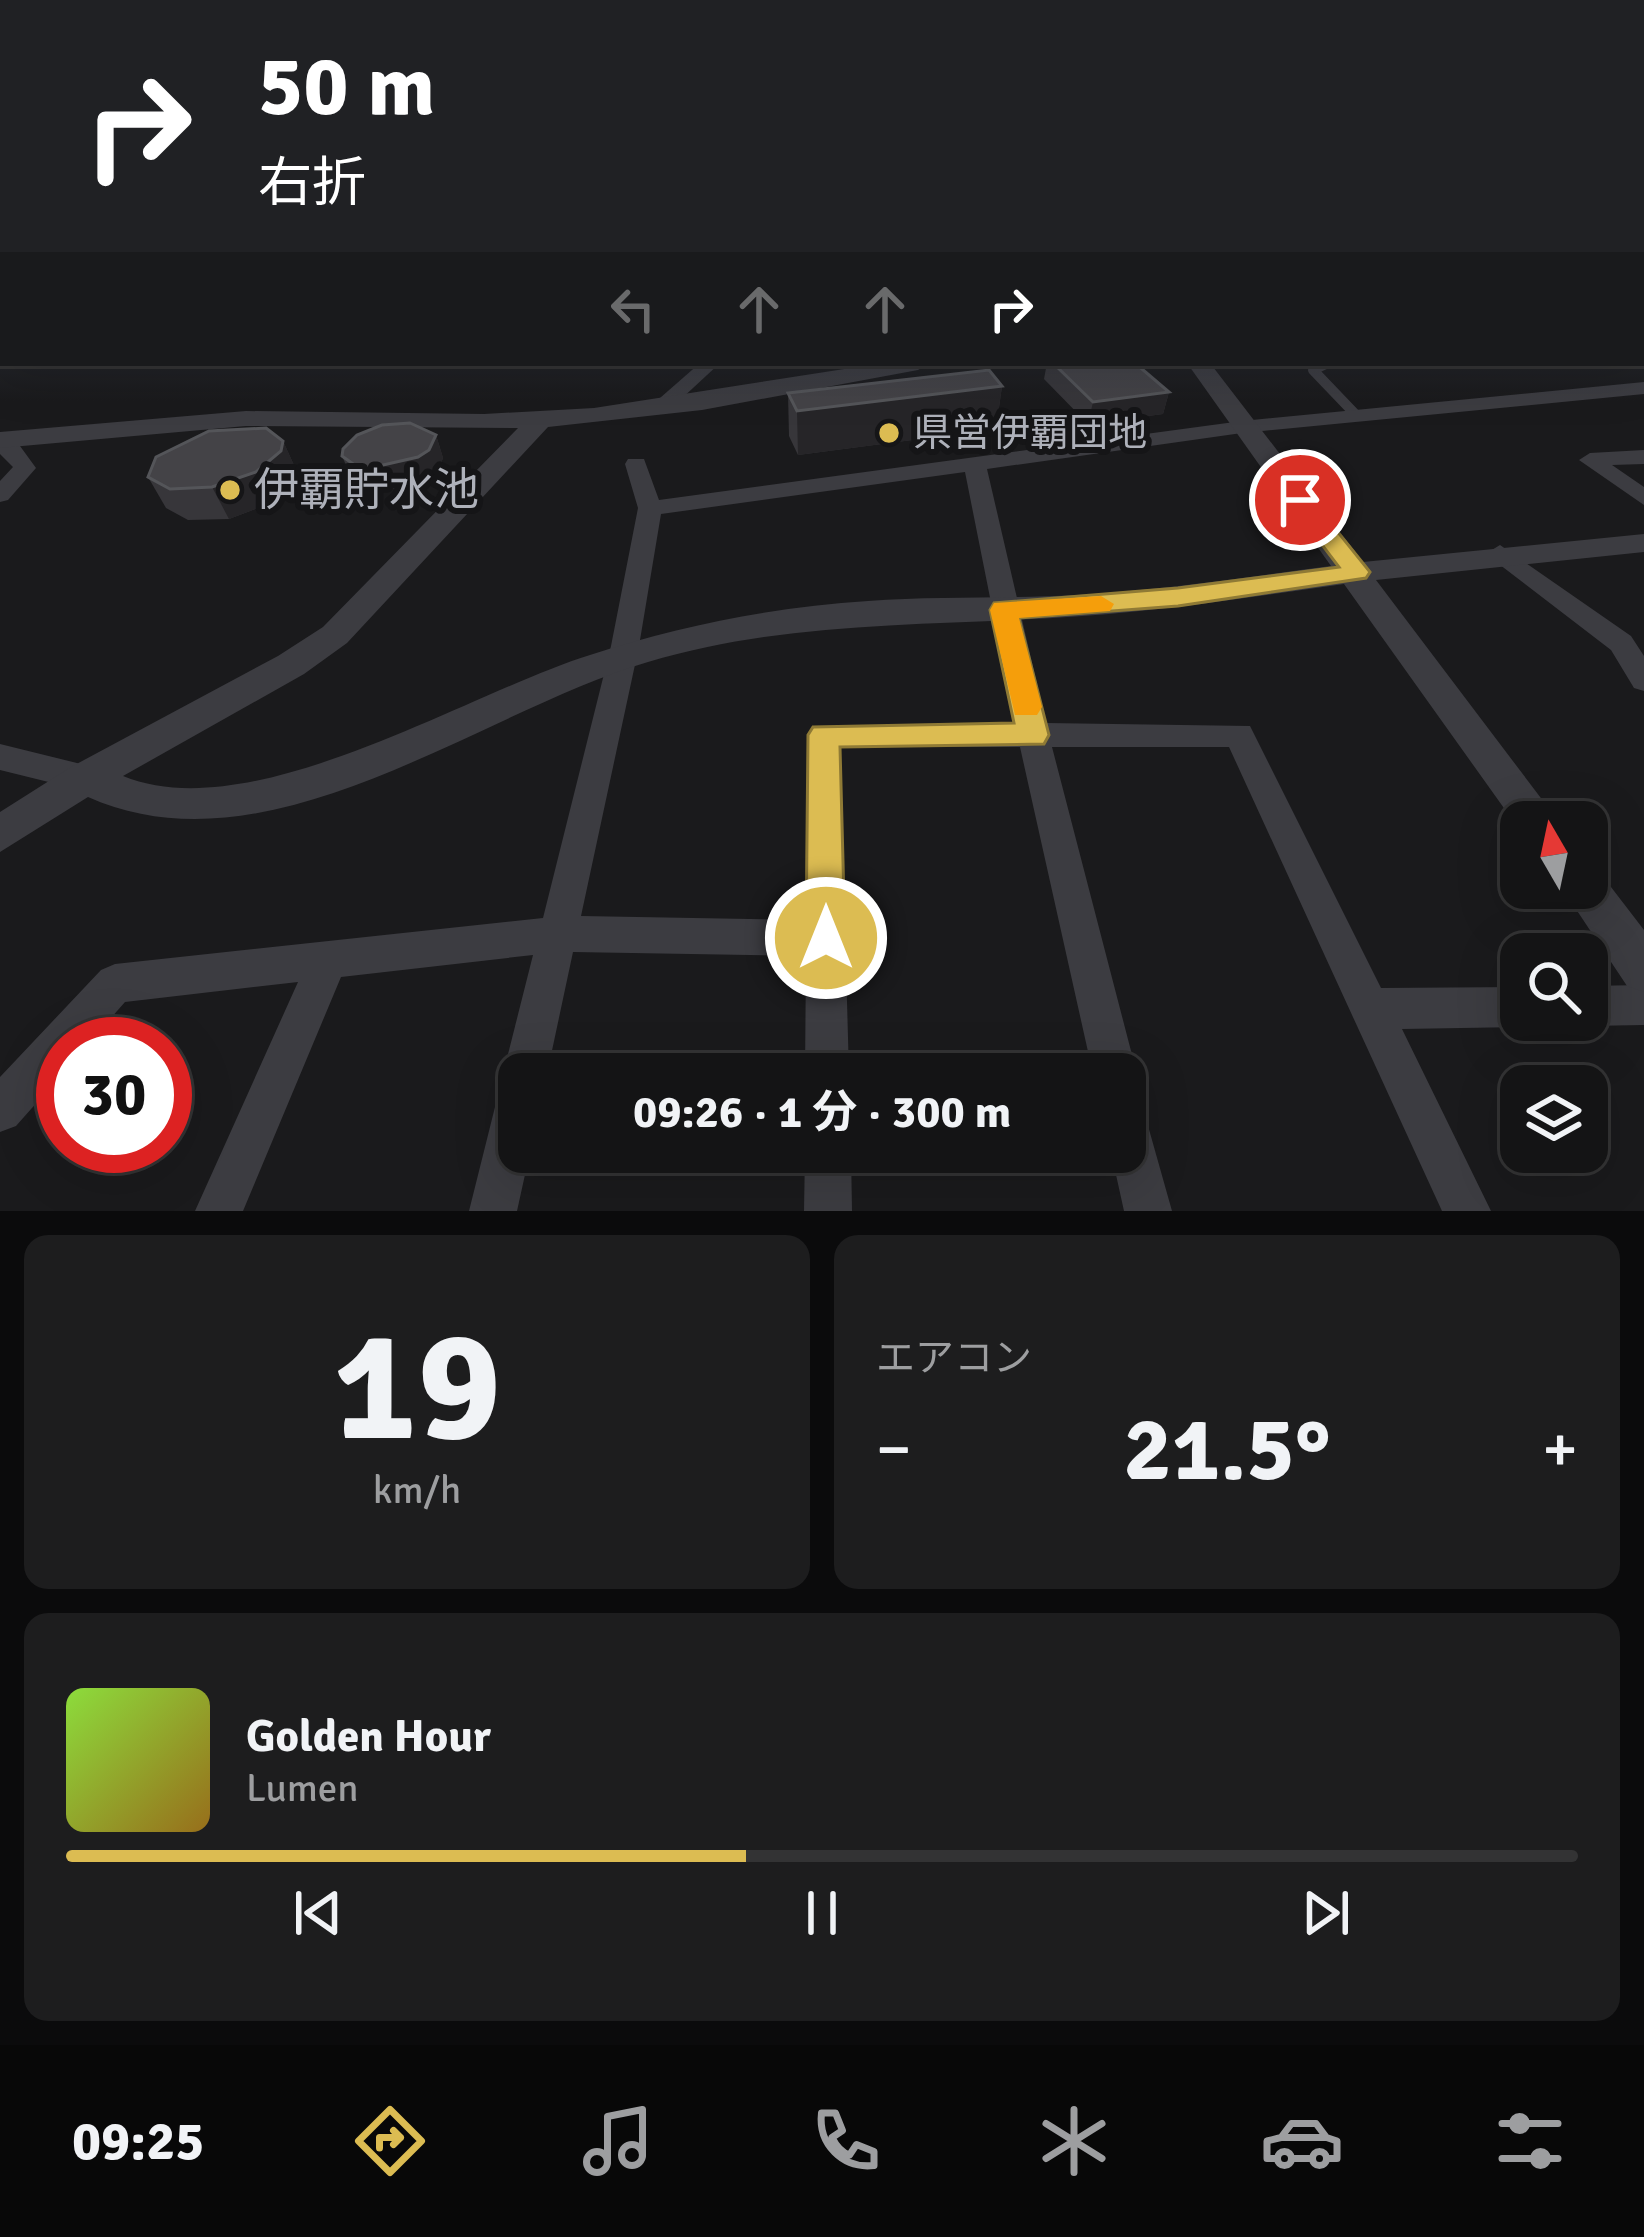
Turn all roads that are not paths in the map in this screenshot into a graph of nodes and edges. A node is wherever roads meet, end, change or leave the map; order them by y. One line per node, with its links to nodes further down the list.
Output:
1 (708, 366): 6 (street)
2 (901, 366): 6 (street)
3 (1200, 366): 9 (street)
4 (1322, 366): 7 (lane)
5 (1644, 388): 7 (street)
6 (659, 409): 8 (street)
7 (1357, 416): 9 (street)
8 (542, 418): 10 (street); 25 (street)
9 (1242, 427): 12 (street); 19 (street)
10 (0, 444): 14 (street)
11 (1644, 457): 15 (street)
12 (974, 461): 16 (street); 20 (street)
13 (636, 464): 16 (street)
14 (0, 495)
15 (1644, 498)
16 (650, 508): 21 (street)
17 (1644, 543): 18 (street)
18 (1499, 553): 19 (street); 22 (street)
19 (1357, 572): 20 (street); 26 (street)
20 (1004, 610): 21 (street); 23 (street)
21 (622, 658): 25 (street); 29 (street)
22 (1644, 680)
23 (1033, 735): 30 (street); 36 (street); 39 (street)
24 (0, 757): 25 (street)
25 (85, 778): 27 (street)
26 (1523, 801)
27 (0, 834)
28 (1600, 909): 32 (street)
29 (557, 934): 30 (street); 31 (street); 37 (street)
30 (826, 938): 38 (street)
31 (328, 961): 40 (street); 44 (street)
32 (1644, 969)
33 (1644, 1005): 34 (street)
34 (1608, 1006)
35 (1500, 1007): 36 (street)
36 (1370, 1010): 48 (street)
37 (530, 1053)
38 (827, 1053)
39 (1109, 1053)
40 (0, 1110)
41 (502, 1173): 45 (street)
42 (828, 1173): 46 (street)
43 (1139, 1173): 47 (street)
44 (219, 1211)
45 (493, 1211)
46 (828, 1211)
47 (1148, 1211)
48 (1467, 1211)

